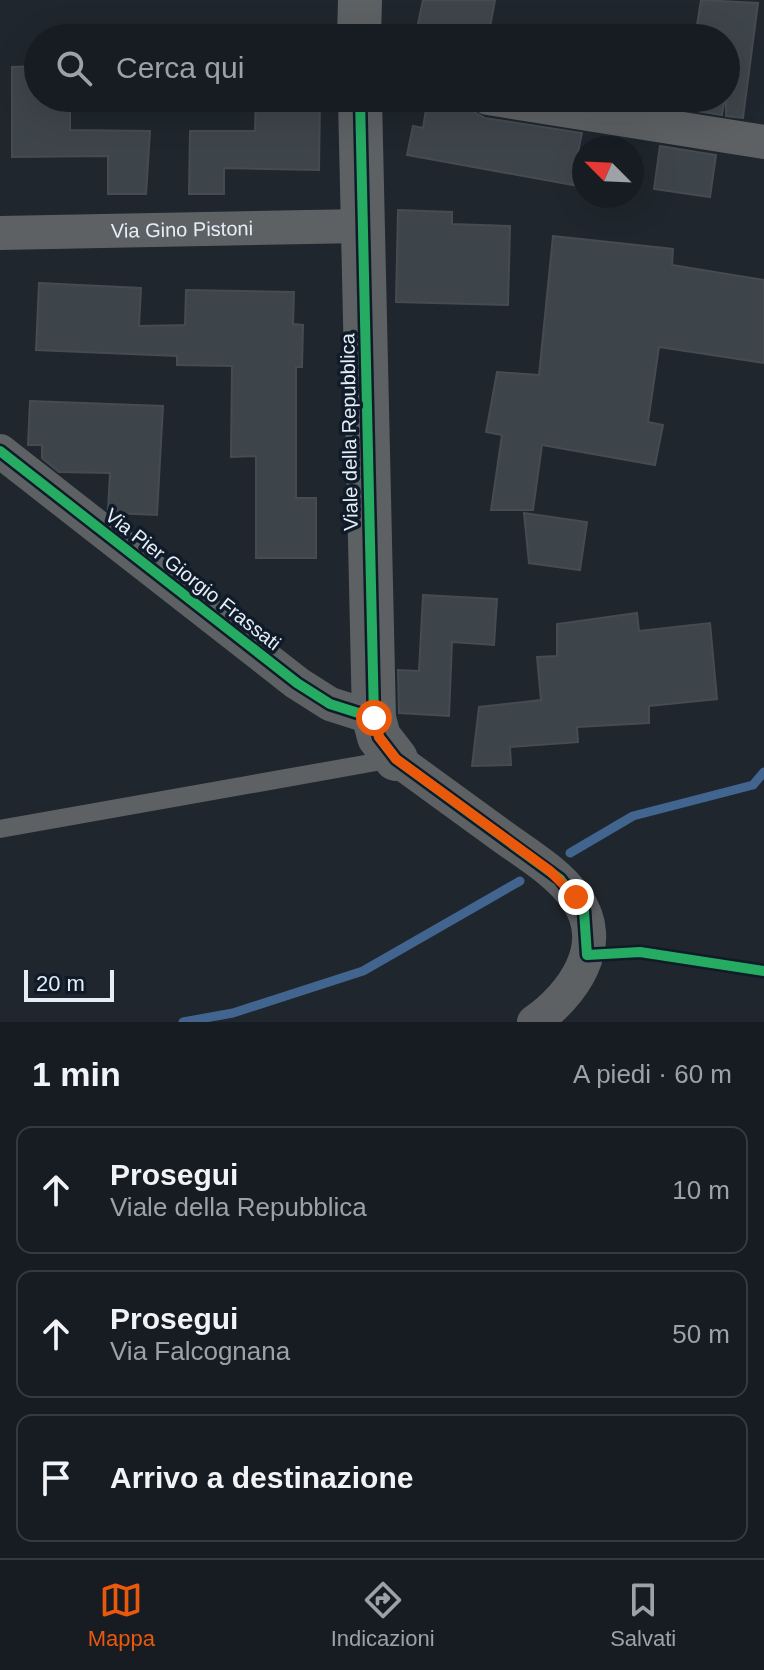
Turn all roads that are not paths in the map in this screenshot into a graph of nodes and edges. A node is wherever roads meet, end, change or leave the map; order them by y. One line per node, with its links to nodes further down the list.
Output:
1 (360, 0): 2 (street)
2 (359, 24)
3 (360, 112): 6 (street, Viale della Repubblica)
4 (576, 112): 5 (street)
5 (764, 142)
6 (362, 226): 7 (street, Via Gino Pistoni); 9 (street, Viale della Repubblica)
7 (0, 233)
8 (0, 451): 9 (street, Via Pier Giorgio Frassati)
9 (374, 718): 10 (street, Viale della Repubblica)
10 (396, 759): 11 (lane); 12 (street)
11 (0, 829)
12 (534, 1022)

